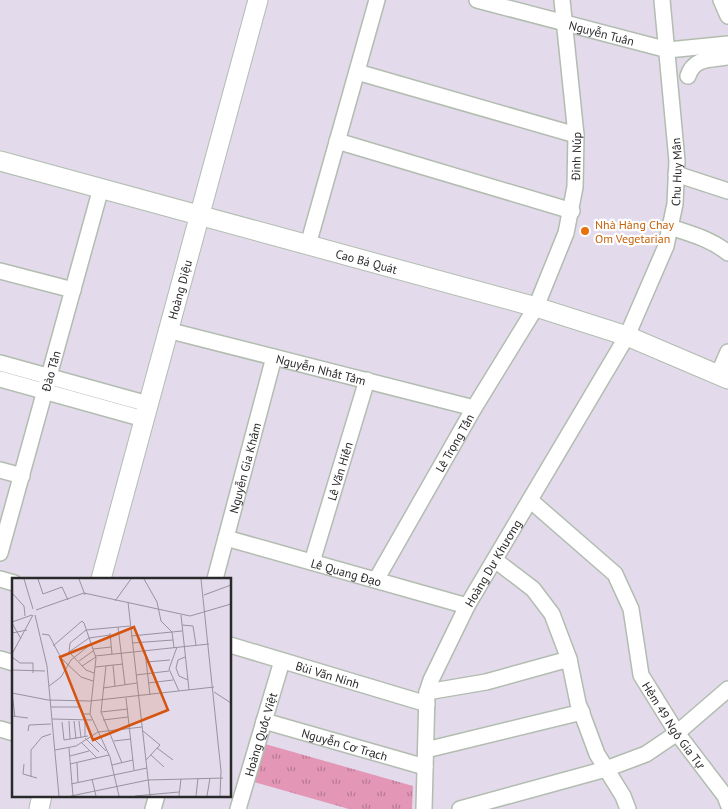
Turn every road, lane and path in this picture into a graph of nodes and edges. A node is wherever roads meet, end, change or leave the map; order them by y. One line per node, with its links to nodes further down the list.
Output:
1 (258, 0): 21 (street, Hoàng Diệu)
2 (377, 0): 12 (street)
3 (477, 0): 8 (street, Nguyễn Tuân)
4 (562, 0): 8 (street, Đinh Núp)
5 (662, 0): 10 (street, Chu Huy Mân)
6 (721, 0): 7 (street)
7 (728, 16)
8 (564, 24): 10 (street, Nguyễn Tuân); 14 (street, Đinh Núp)
9 (728, 44): 10 (street, Nguyễn Tuân)
10 (668, 50): 17 (street, Chu Huy Mân)
11 (728, 57): 13 (street)
12 (357, 72): 14 (street); 15 (street)
13 (688, 76)
14 (576, 134): 20 (street, Đinh Núp)
15 (337, 142): 20 (street); 23 (street)
16 (0, 161): 18 (street, Cao Bá Quát)
17 (676, 174): 19 (street); 22 (street, Chu Huy Mân)
18 (101, 188): 21 (street, Cao Bá Quát); 26 (street, Đào Tấn)
19 (728, 191)
20 (572, 211): 27 (street, Đinh Núp)
21 (198, 215): 23 (street, Cao Bá Quát); 28 (street, Hoàng Diệu)
22 (670, 227): 24 (street); 29 (street, Chu Huy Mân)
23 (308, 245): 27 (street, Cao Bá Quát)
24 (728, 253)
25 (0, 271): 26 (street)
26 (73, 290): 33 (street, Đào Tấn)
27 (536, 307): 29 (street, Cao Bá Quát); 38 (street, Lê Trọng Tấn)
28 (167, 330): 31 (street, Nguyễn Nhất Tâm); 39 (street, Hoàng Diệu)
29 (627, 336): 34 (street, Cao Bá Quát); 42 (street, Hoàng Dư Khương)
30 (728, 352): 34 (street)
31 (274, 357): 36 (street, Nguyễn Nhất Tâm); 43 (street, Nguyễn Gia Khảm)
32 (0, 362): 33 (street)
33 (49, 376): 37 (street, Đào Tấn); 39 (street)
34 (723, 377)
35 (0, 380): 37 (street)
36 (367, 380): 38 (street, Nguyễn Nhất Tâm); 46 (street, Lê Văn Hiến)
37 (45, 392): 39 (street); 41 (street, Đào Tấn)
38 (474, 408): 49 (street, Lê Trọng Tấn)
39 (146, 412): 47 (street, Hoàng Diệu)
40 (0, 470): 41 (street)
41 (22, 476): 44 (street, Đào Tấn)
42 (530, 500): 45 (street, Hoàng Dư Khương); 58 (street, Hẻm 49 Ngô Gia Tự)
43 (226, 538): 46 (street, Lê Quang Đạo); 48 (street, Nguyễn Gia Khảm)
44 (0, 553)
45 (495, 560): 50 (street, Hoàng Dư Khương); 52 (street)
46 (312, 562): 49 (street, Lê Quang Đạo)
47 (101, 578)
48 (215, 578)
49 (376, 580): 50 (street, Lê Quang Đạo)
50 (466, 606): 55 (street, Hoàng Dư Khương)
51 (231, 646): 53 (street, Bùi Văn Ninh)
52 (569, 659): 55 (street); 56 (street)
53 (282, 660): 55 (street, Bùi Văn Ninh); 57 (street, Hoàng Quốc Việt)
54 (728, 690): 58 (street)
55 (427, 698): 59 (street, Hoàng Dư Khương)
56 (582, 712): 59 (street); 61 (street)
57 (264, 721): 60 (street, Nguyễn Cơ Trạch); 67 (street, Hoàng Quốc Việt)
58 (677, 733): 61 (street); 64 (street, Hẻm 49 Ngô Gia Tự)
59 (426, 750): 60 (street, Hoàng Dư Khương)
60 (425, 767): 68 (street, Hoàng Dư Khương)
61 (606, 769): 69 (street); 70 (street)
62 (42, 796): 65 (street)
63 (157, 796): 66 (street)
64 (728, 804)
65 (39, 809)
66 (154, 809)
67 (238, 809)
68 (424, 809)
69 (460, 809)
70 (628, 809)

